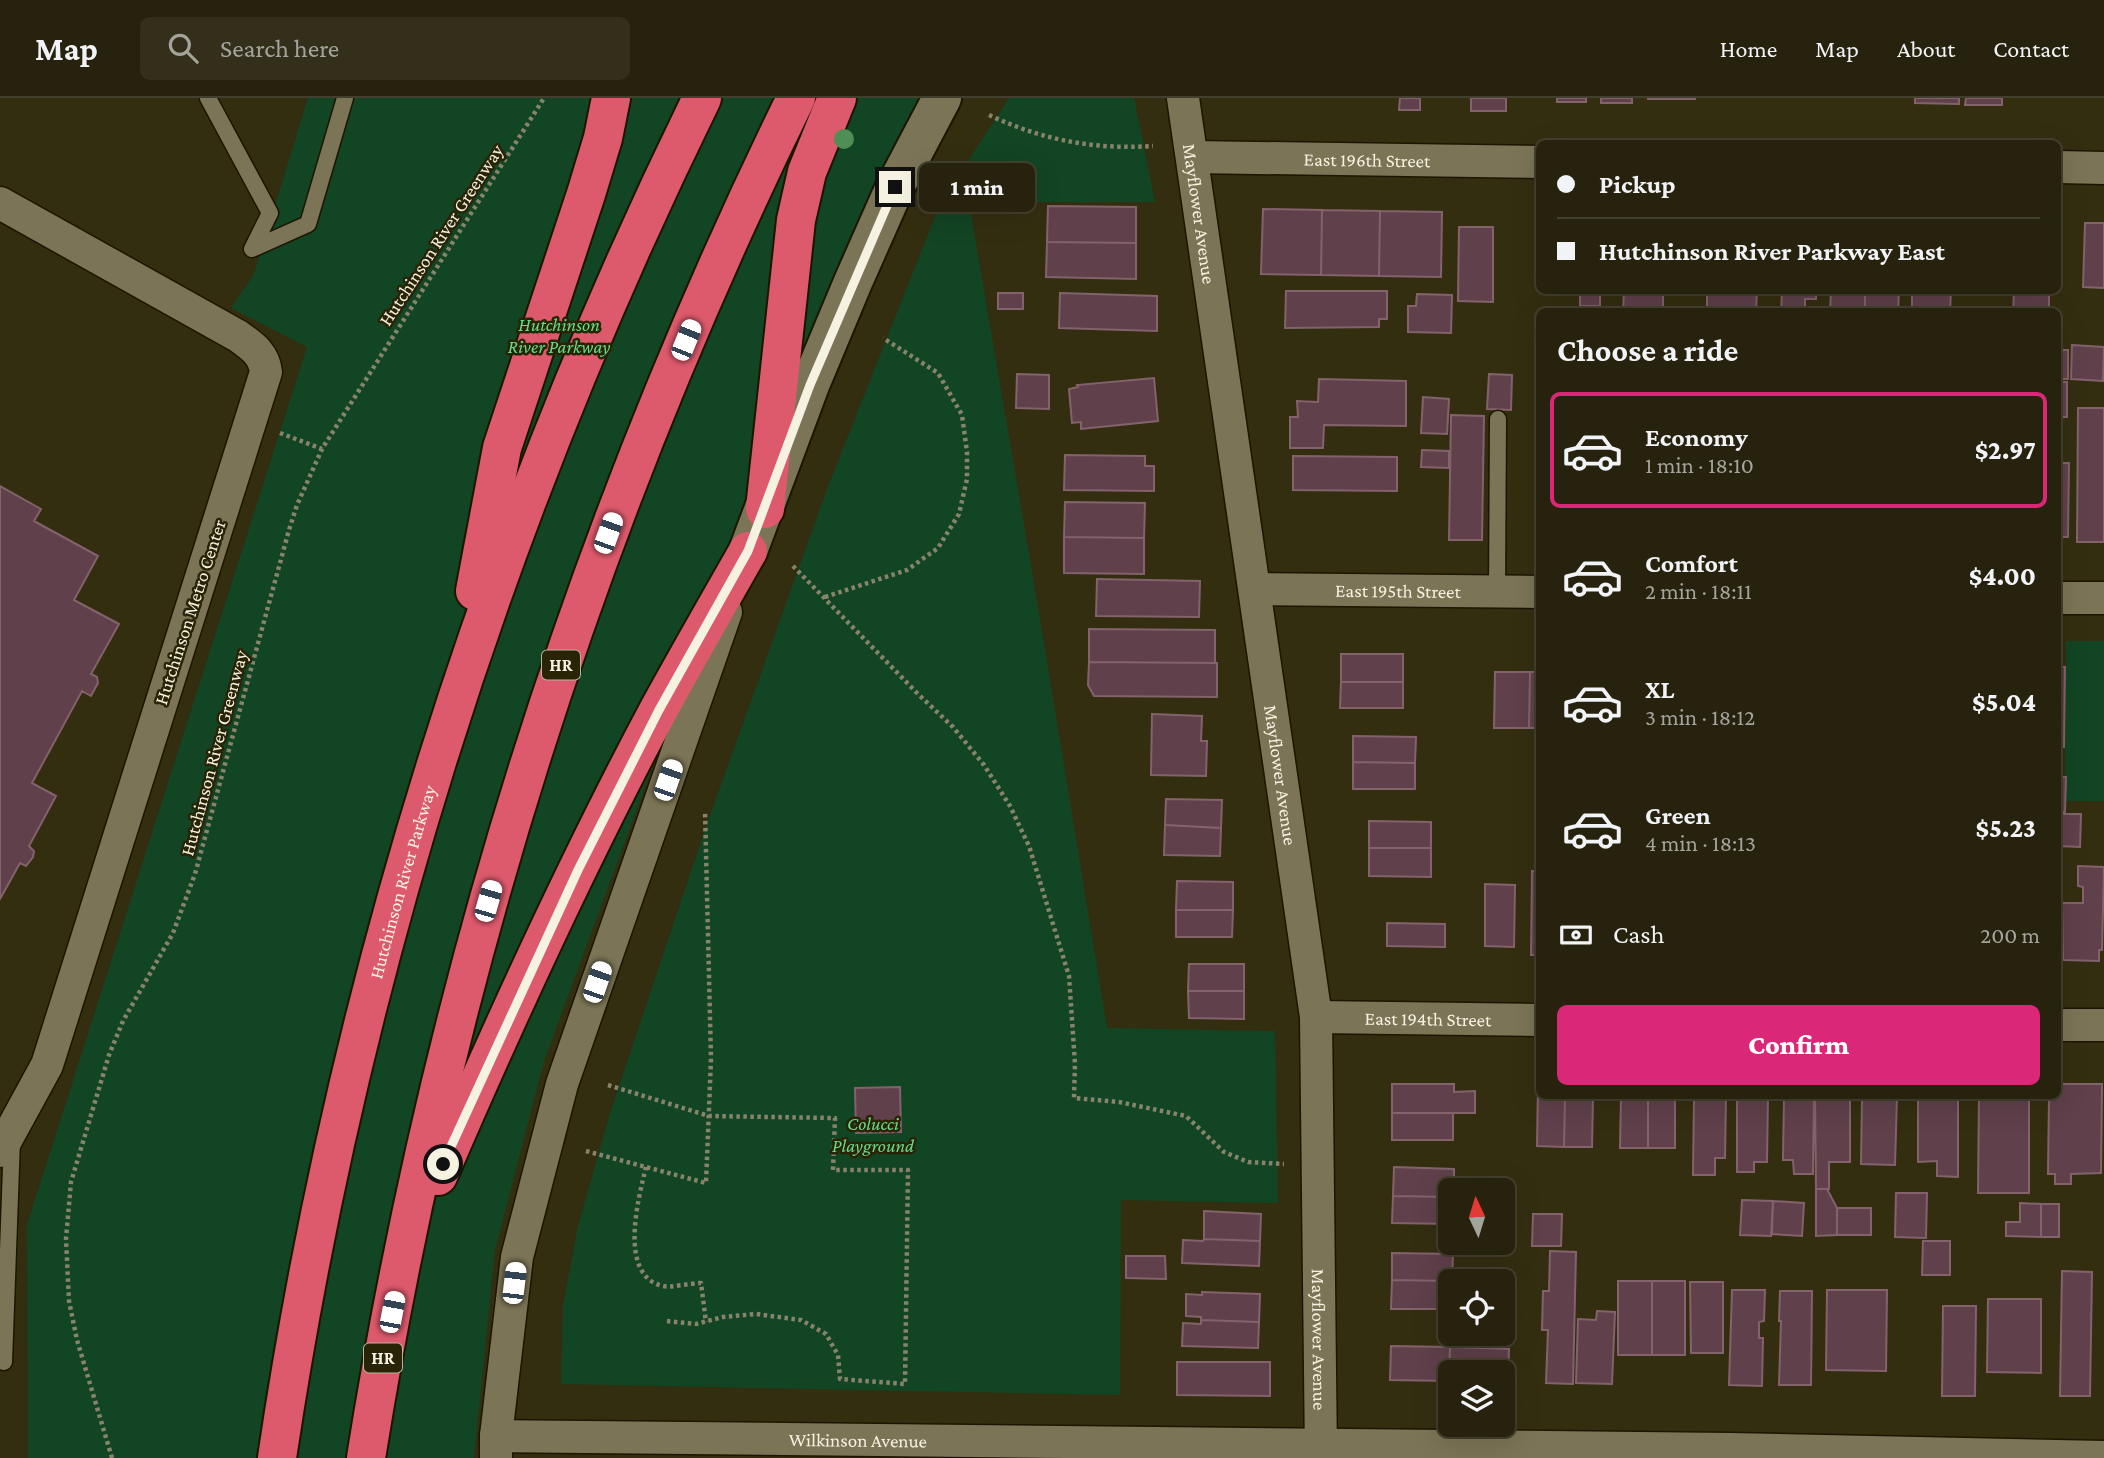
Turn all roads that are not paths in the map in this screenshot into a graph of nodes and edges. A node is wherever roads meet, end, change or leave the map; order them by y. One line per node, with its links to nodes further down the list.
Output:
1 (208, 98): 2 (lane)
2 (345, 98)
3 (611, 98): 22 (highway)
4 (702, 98): 22 (highway, Hutchinson River Parkway)
5 (796, 98): 28 (highway, HR)
6 (836, 98): 15 (highway)
7 (942, 98): 15 (street)
8 (1183, 98): 9 (street, Mayflower Avenue)
9 (1192, 158): 10 (street, East 196th Street); 17 (street, Mayflower Avenue)
10 (1536, 162)
11 (2061, 167): 12 (street)
12 (2104, 168)
13 (0, 203): 27 (street, Hutchinson Metro Center)
14 (1498, 419): 18 (lane)
15 (765, 509): 16 (street)
16 (748, 551): 28 (highway); 30 (street)
17 (1256, 589): 18 (street, East 195th Street); 23 (street, Mayflower Avenue)
18 (1497, 592): 19 (street, East 195th Street)
19 (1536, 592)
20 (2061, 598): 21 (street)
21 (2104, 598)
22 (453, 714): 36 (highway, Hutchinson River Parkway)
23 (1316, 1017): 24 (street, East 194th Street); 33 (street, Mayflower Avenue)
24 (1536, 1020)
25 (2061, 1025): 26 (street)
26 (2104, 1025)
27 (6, 1140): 29 (lane)
28 (402, 1258): 37 (highway, HR)
29 (4, 1362)
30 (496, 1447): 31 (street, Wilkinson Avenue)
31 (802, 1449): 32 (street, Wilkinson Avenue)
32 (909, 1449): 33 (street, Wilkinson Avenue)
33 (1321, 1451): 34 (street, Wilkinson Avenue)
34 (1731, 1454): 35 (street, Wilkinson Avenue)
35 (2104, 1457)
36 (277, 1458)
37 (366, 1458)

